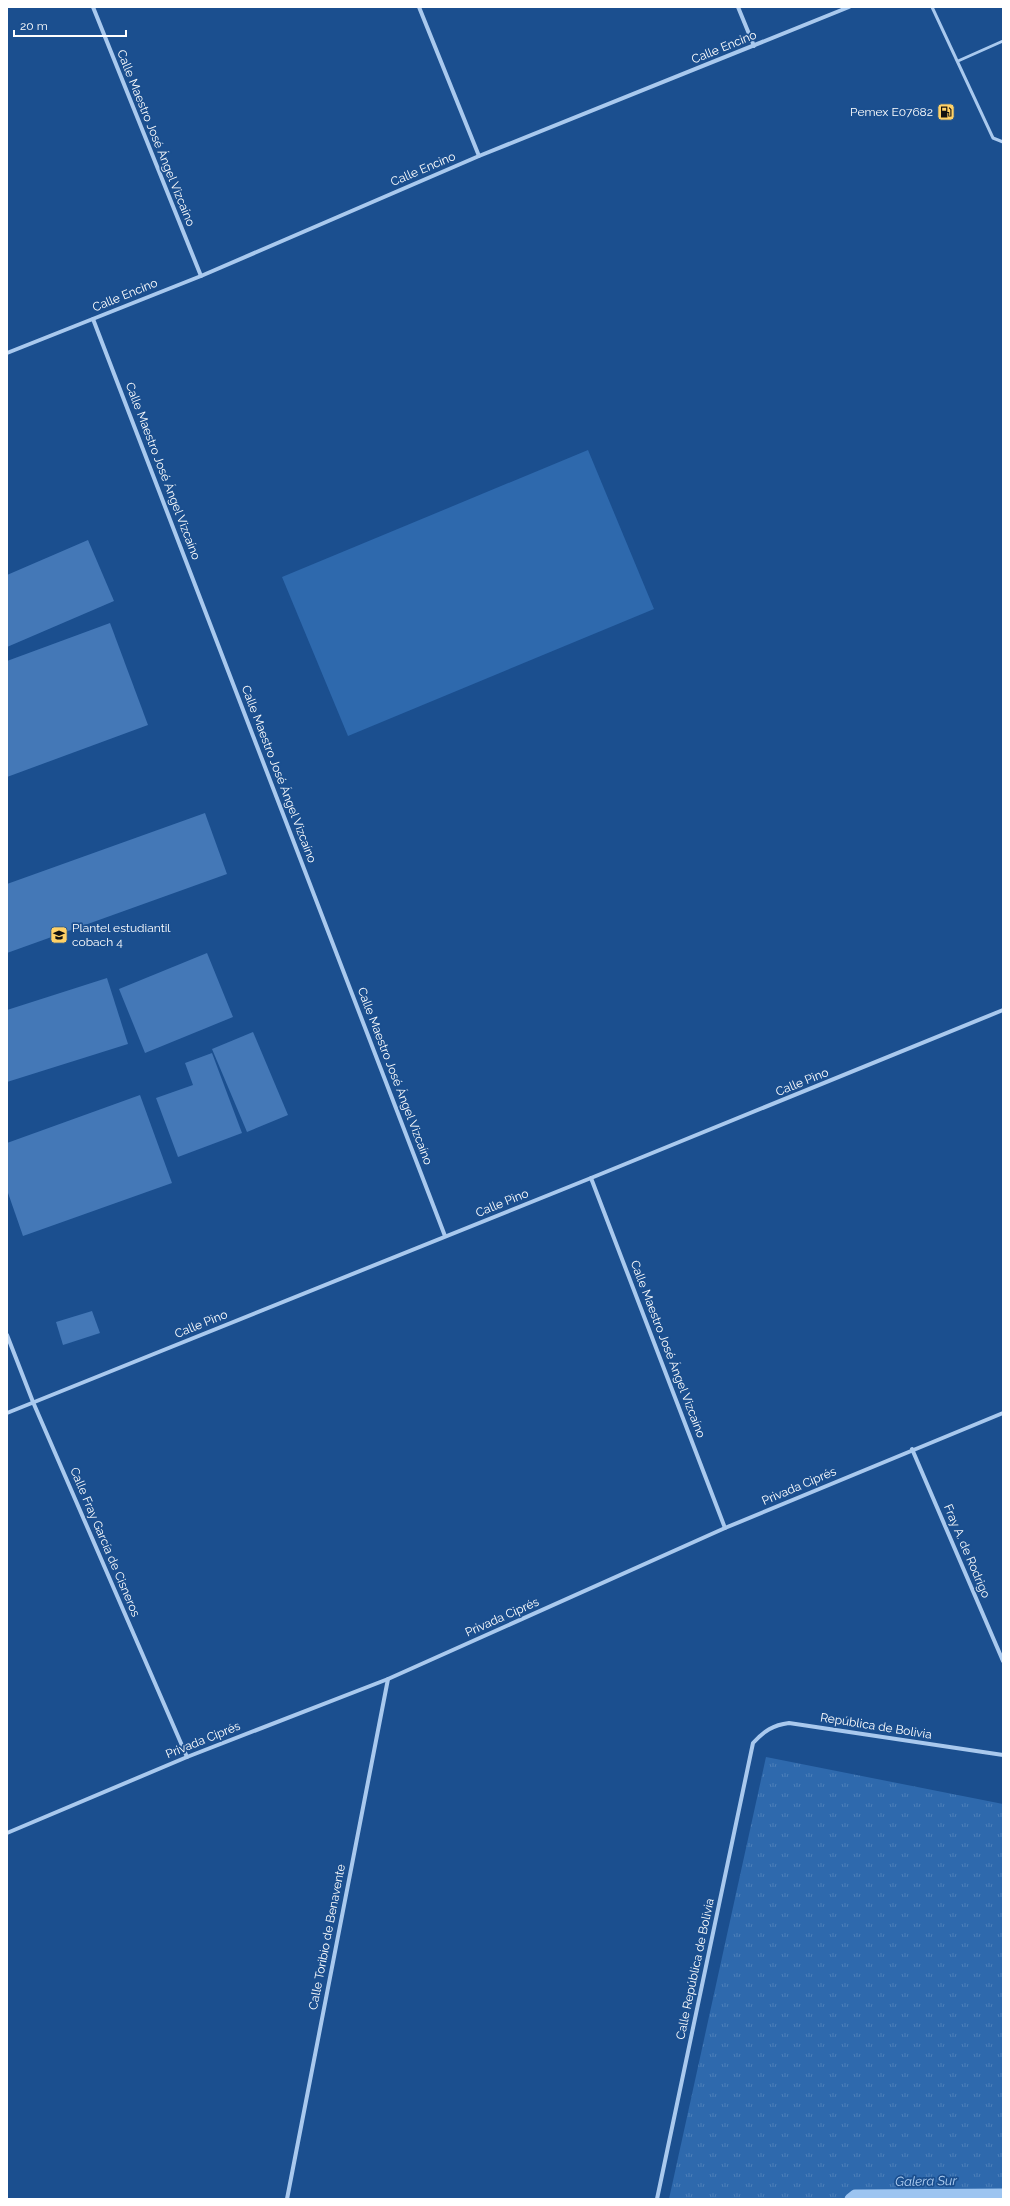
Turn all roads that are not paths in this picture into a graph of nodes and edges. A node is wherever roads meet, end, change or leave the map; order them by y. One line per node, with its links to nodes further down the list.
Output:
1 (93, 7): 11 (street, Calle Maestro José Ángel Vizcaíno)
2 (419, 7): 10 (street)
3 (738, 7): 7 (street)
4 (849, 7): 7 (street, Calle Encino)
5 (932, 7): 8 (lane)
6 (1003, 41): 8 (lane)
7 (754, 46): 10 (street, Calle Encino)
8 (958, 61): 9 (lane)
9 (1003, 142)
10 (478, 156): 11 (street, Calle Encino)
11 (201, 276): 12 (street, Calle Encino)
12 (94, 319): 13 (street, Calle Encino); 16 (street, Calle Maestro José Ángel Vizcaíno)
13 (7, 353)
14 (1003, 1010): 15 (street, Calle Pino)
15 (591, 1178): 16 (street, Calle Pino); 22 (street, Calle Maestro José Ángel Vizcaíno)
16 (445, 1236): 18 (street, Calle Pino)
17 (7, 1335): 18 (street, Calle Fray García de Cisneros)
18 (33, 1402): 19 (street, Calle Pino); 27 (street, Calle Fray García de Cisneros)
19 (7, 1412)
20 (1003, 1412): 21 (street, Privada Ciprés)
21 (912, 1449): 22 (street, Privada Ciprés); 23 (street, Fray A. de Rodrigo)
22 (725, 1528): 24 (street, Privada Ciprés)
23 (1003, 1661)
24 (388, 1679): 27 (street, Privada Ciprés); 29 (street, Calle Toribio de Benavente)
25 (753, 1743): 26 (street, República de Bolivia); 30 (street, Calle República de Bolivia)
26 (1003, 1755)
27 (187, 1757): 28 (street, Privada Ciprés)
28 (7, 1834)
29 (287, 2199)
30 (658, 2199)

